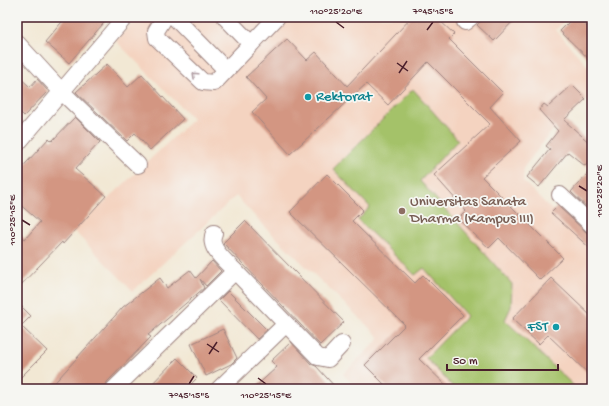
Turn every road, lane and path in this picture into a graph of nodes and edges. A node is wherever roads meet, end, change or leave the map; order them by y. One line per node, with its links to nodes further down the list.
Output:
1 (126, 17): 9 (street)
2 (165, 17): 8 (street, one-way to 2)
3 (174, 17): 8 (street)
4 (225, 17): 7 (street)
5 (277, 17): 7 (street)
6 (17, 44): 9 (street)
7 (251, 44): 8 (street)
8 (226, 70)
9 (62, 92): 10 (street); 11 (street)
10 (17, 144)
11 (138, 165)
12 (560, 195): 13 (street)
13 (592, 224)
14 (214, 233): 15 (street)
15 (235, 271): 16 (street); 18 (street)
16 (286, 324): 17 (street); 19 (street)
17 (342, 344)
18 (114, 389)
19 (219, 389)

